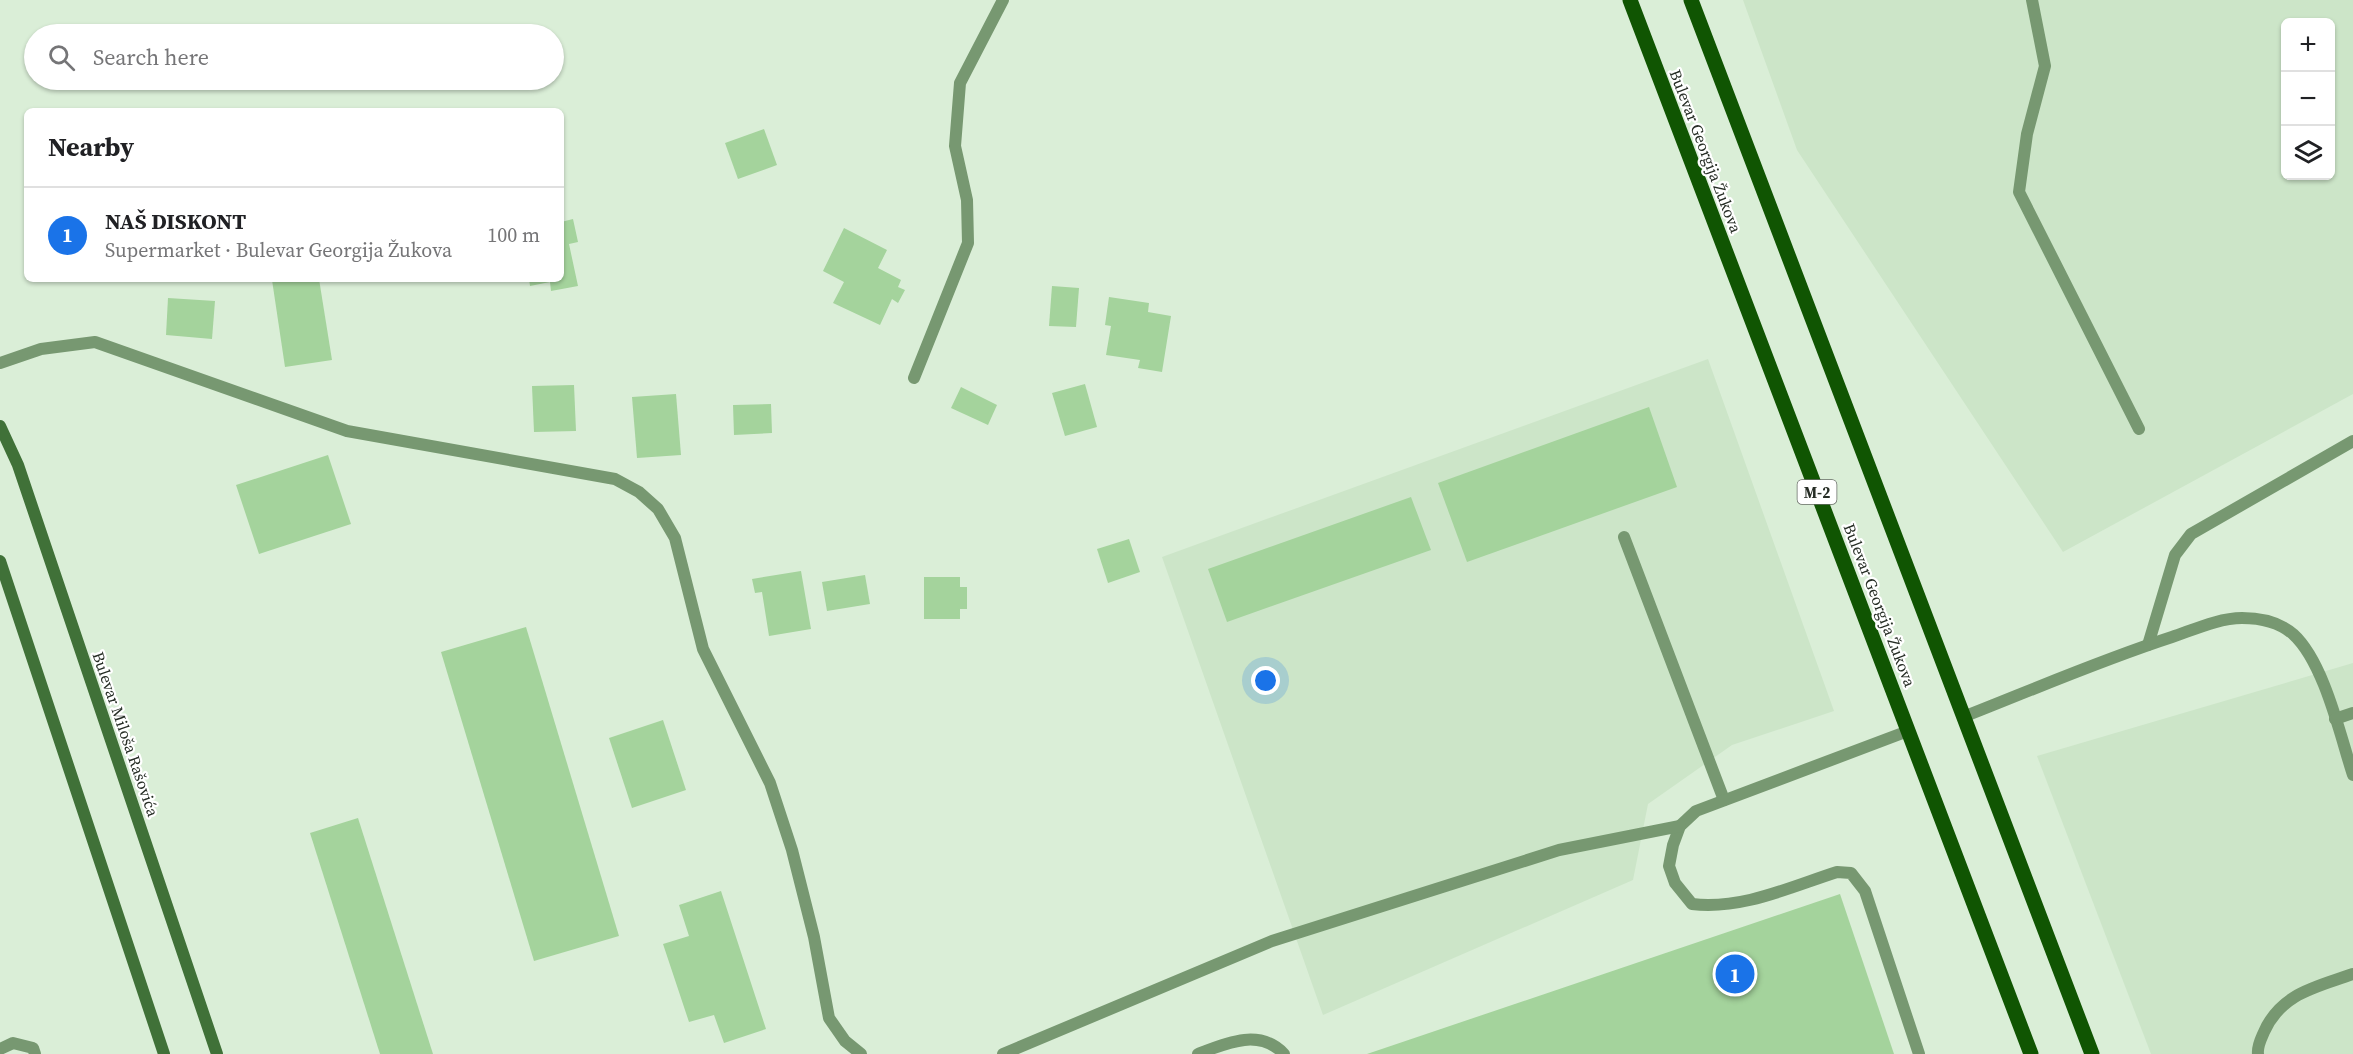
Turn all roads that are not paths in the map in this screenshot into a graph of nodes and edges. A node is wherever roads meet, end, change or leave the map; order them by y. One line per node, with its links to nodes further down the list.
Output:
1 (1003, 0): 6 (lane)
2 (1630, 0): 16 (main road, Bulevar Georgija Žukova / M-2)
3 (1691, 0): 14 (main road)
4 (2032, 0): 8 (lane)
5 (0, 363): 25 (lane)
6 (914, 378)
7 (0, 426): 24 (street, Bulevar Miloša Rašovića)
8 (2139, 429)
9 (2353, 441): 12 (lane)
10 (1624, 537): 18 (lane)
11 (0, 561): 23 (street)
12 (2148, 645): 14 (lane); 15 (lane)
13 (2353, 712): 15 (lane)
14 (1963, 717): 31 (main road)
15 (2335, 719): 17 (lane)
16 (1908, 730): 18 (lane); 30 (main road, Bulevar Georgija Žukova / M-2)
17 (2353, 775)
18 (1724, 800): 19 (lane)
19 (1680, 826): 26 (lane); 29 (lane)
20 (2353, 974): 32 (lane)
21 (0, 1049): 22 (lane)
22 (35, 1054)
23 (164, 1054)
24 (217, 1054)
25 (861, 1054)
26 (1003, 1054)
27 (1198, 1054): 28 (lane)
28 (1284, 1054)
29 (1919, 1054)
30 (2031, 1054)
31 (2092, 1054)
32 (2258, 1054)

